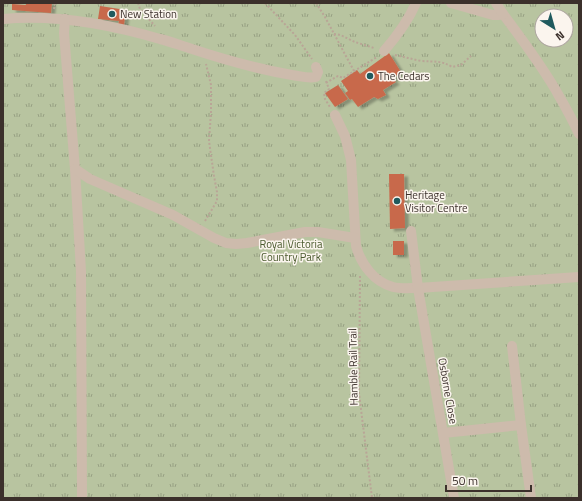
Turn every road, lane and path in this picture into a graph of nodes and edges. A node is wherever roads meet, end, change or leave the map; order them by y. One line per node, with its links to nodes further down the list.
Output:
1 (138, 3): 11 (path)
2 (266, 3): 15 (path)
3 (316, 3): 10 (path)
4 (416, 3): 12 (lane)
5 (451, 3): 7 (lane)
6 (496, 3): 7 (lane)
7 (503, 14): 19 (lane)
8 (3, 19): 9 (lane)
9 (65, 19): 11 (lane); 20 (lane)
10 (334, 34): 12 (path); 16 (path)
11 (161, 39): 13 (lane)
12 (384, 51): 14 (path); 16 (path)
13 (206, 53): 15 (lane); 21 (path)
14 (471, 56)
15 (316, 68): 17 (path)
16 (354, 70): 17 (path)
17 (326, 83): 18 (path)
18 (335, 115): 23 (lane)
19 (579, 134)
20 (75, 169): 21 (lane); 30 (lane)
21 (200, 230): 23 (lane)
22 (411, 232): 26 (lane, Osborne Close)
23 (355, 238): 24 (lane)
24 (360, 259): 26 (lane); 31 (path, Hamble Rail Trail)
25 (579, 276): 26 (lane)
26 (418, 288): 29 (lane, Osborne Close)
27 (512, 346): 28 (lane)
28 (521, 425): 29 (lane); 33 (lane)
29 (443, 433): 32 (lane, Osborne Close)
30 (82, 498)
31 (372, 498)
32 (454, 498)
33 (531, 498)

